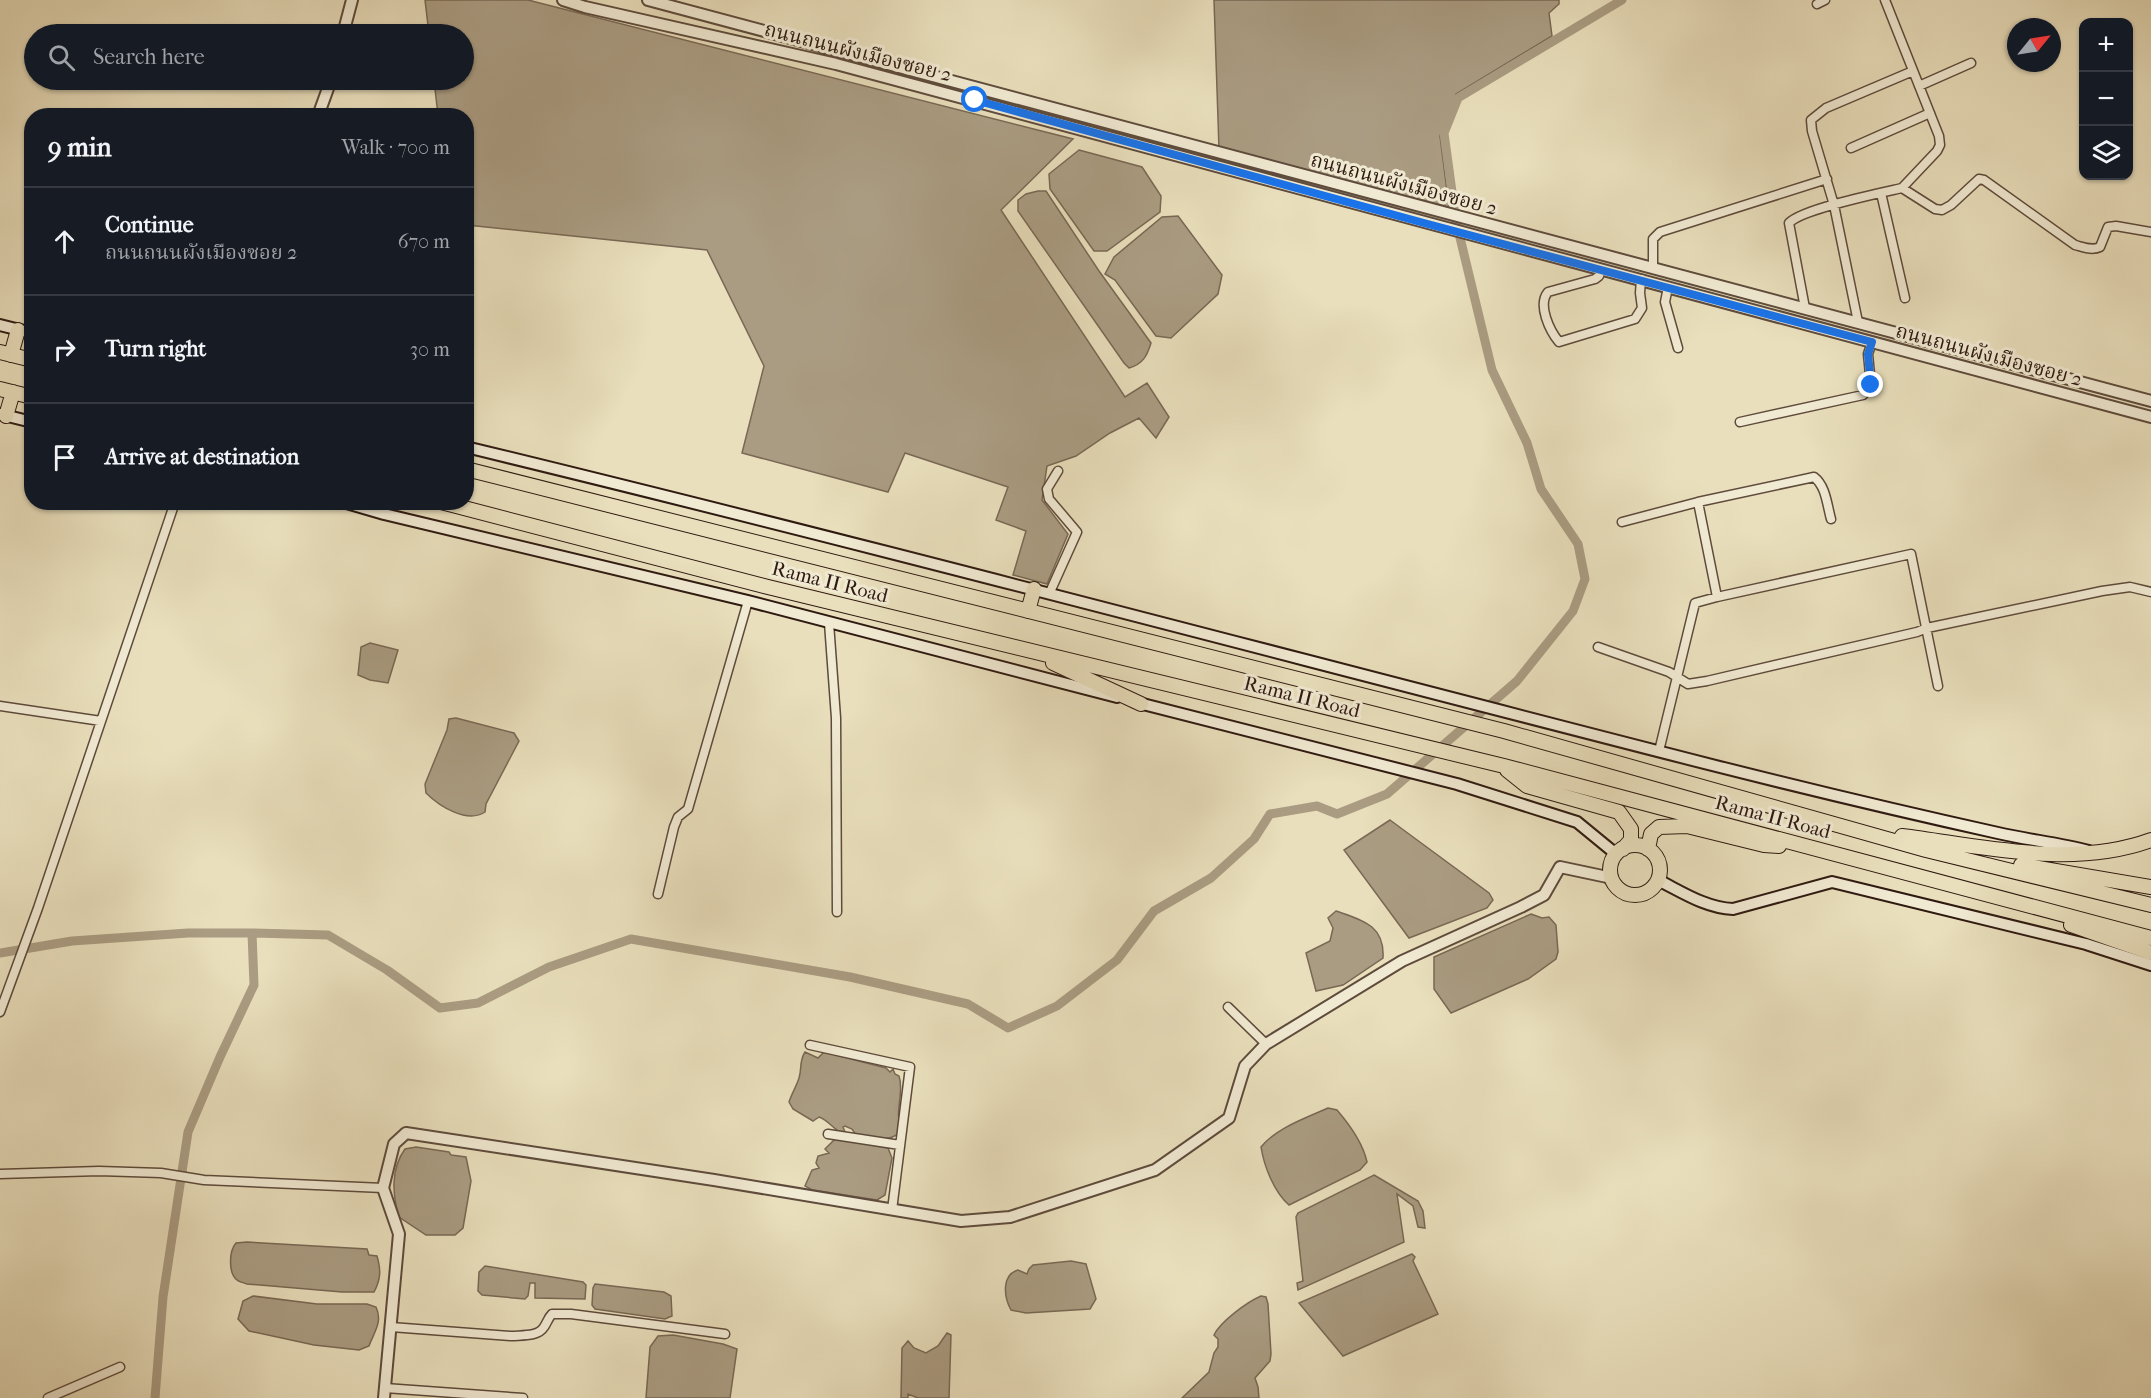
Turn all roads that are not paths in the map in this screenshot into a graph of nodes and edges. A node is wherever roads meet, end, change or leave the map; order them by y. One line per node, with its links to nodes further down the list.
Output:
1 (352, 0): 5 (street)
2 (563, 0): 7 (street, ถนนถนนผังเมืองซอย 2)
3 (648, 0): 6 (street, ถนนถนนผังเมืองซอย 2)
4 (1885, 0): 9 (street)
5 (346, 24)
6 (790, 38): 7 (street); 20 (street, ถนนถนนผังเมืองซอย 2)
7 (787, 52): 21 (street, ถนนถนนผังเมืองซอย 2)
8 (1971, 63): 10 (street)
9 (1913, 71): 10 (street); 15 (street)
10 (1919, 86): 13 (street)
11 (327, 90): 12 (street)
12 (321, 108)
13 (1930, 112): 14 (street); 16 (street)
14 (1851, 148)
15 (1827, 179): 18 (street); 20 (street)
16 (1902, 188): 17 (street); 19 (street)
17 (1881, 193): 18 (street); 24 (street)
18 (1834, 205): 25 (street); 26 (street)
19 (2151, 232)
20 (1653, 268): 25 (street, ถนนถนนผังเมืองซอย 2)
21 (1601, 269): 22 (street, ถนนถนนผังเมืองซอย 2); 22 (street)
22 (1641, 279): 23 (street, ถนนถนนผังเมืองซอย 2)
23 (1668, 287): 30 (street, ถนนถนนผังเมืองซอย 2); 31 (street)
24 (1905, 298)
25 (1805, 308): 26 (street, ถนนถนนผังเมืองซอย 2)
26 (1858, 322): 36 (street, ถนนถนนผังเมืองซอย 2)
27 (0, 325): 28 (street)
28 (24, 332)
29 (24, 333): 32 (highway)
30 (1872, 342): 38 (street, ถนนถนนผังเมืองซอย 2); 40 (street)
31 (1677, 348)
32 (5, 353): 33 (highway)
33 (24, 358)
34 (7, 390): 35 (highway); 37 (highway)
35 (24, 395)
36 (2151, 401)
37 (3, 415): 39 (street)
38 (2151, 417)
39 (24, 420)
40 (1740, 422)
41 (474, 449): 50 (street, Rama II Road)
42 (474, 471): 55 (highway, Rama II Road)
43 (1059, 471): 51 (street)
44 (1698, 502): 48 (street); 49 (street); 53 (street)
45 (172, 510): 64 (street)
46 (370, 510): 54 (street, Rama II Road)
47 (472, 510): 59 (highway, Rama II Road)
48 (1831, 519)
49 (1622, 522)
50 (1034, 589): 51 (street, Rama II Road); 55 (highway)
51 (1050, 592): 65 (street, Rama II Road)
52 (2151, 592): 57 (street)
53 (1717, 597): 57 (street); 60 (street)
54 (748, 601): 56 (street, Rama II Road); 78 (street)
55 (1028, 611): 67 (highway, Rama II Road)
56 (829, 623): 62 (street, Rama II Road); 81 (street)
57 (1927, 628): 60 (street); 61 (street)
58 (1598, 647): 60 (street)
59 (1018, 648): 62 (highway); 66 (highway, Rama II Road)
60 (1677, 678): 65 (street)
61 (1938, 686)
62 (1141, 704): 72 (street, Rama II Road)
63 (0, 706): 64 (street)
64 (101, 721): 86 (street)
65 (1659, 751): 73 (street, Rama II Road)
66 (1504, 766): 70 (highway, Rama II Road); 72 (highway)
67 (1855, 830): 71 (highway, Rama II Road); 73 (highway)
68 (2151, 840): 73 (highway)
69 (1648, 849): 70 (highway); 72 (highway); 76 (highway)
70 (1817, 849): 74 (highway, Rama II Road)
71 (1926, 850): 74 (highway); 77 (highway); 80 (highway, Rama II Road)
72 (1620, 851): 75 (highway)
73 (2095, 852)
74 (1920, 876): 79 (highway, Rama II Road)
75 (1611, 878): 76 (highway); 87 (street)
76 (1658, 880): 84 (street)
77 (2151, 887)
78 (658, 894)
79 (2019, 904): 82 (highway, Rama II Road); 83 (highway)
80 (2151, 905)
81 (837, 912)
82 (2151, 938)
83 (2151, 953)
84 (2151, 965)
85 (1228, 1007): 87 (street)
86 (2, 1008)
87 (1266, 1044): 93 (street)
88 (810, 1045): 90 (street)
89 (828, 1134): 90 (street)
90 (900, 1145): 93 (street)
91 (0, 1173): 92 (street)
92 (383, 1188): 93 (street); 94 (street)
93 (892, 1210)
94 (391, 1327): 95 (street); 97 (street)
95 (724, 1334)
96 (120, 1367): 98 (street)
97 (384, 1393): 99 (street)
98 (48, 1398)
99 (523, 1398)

